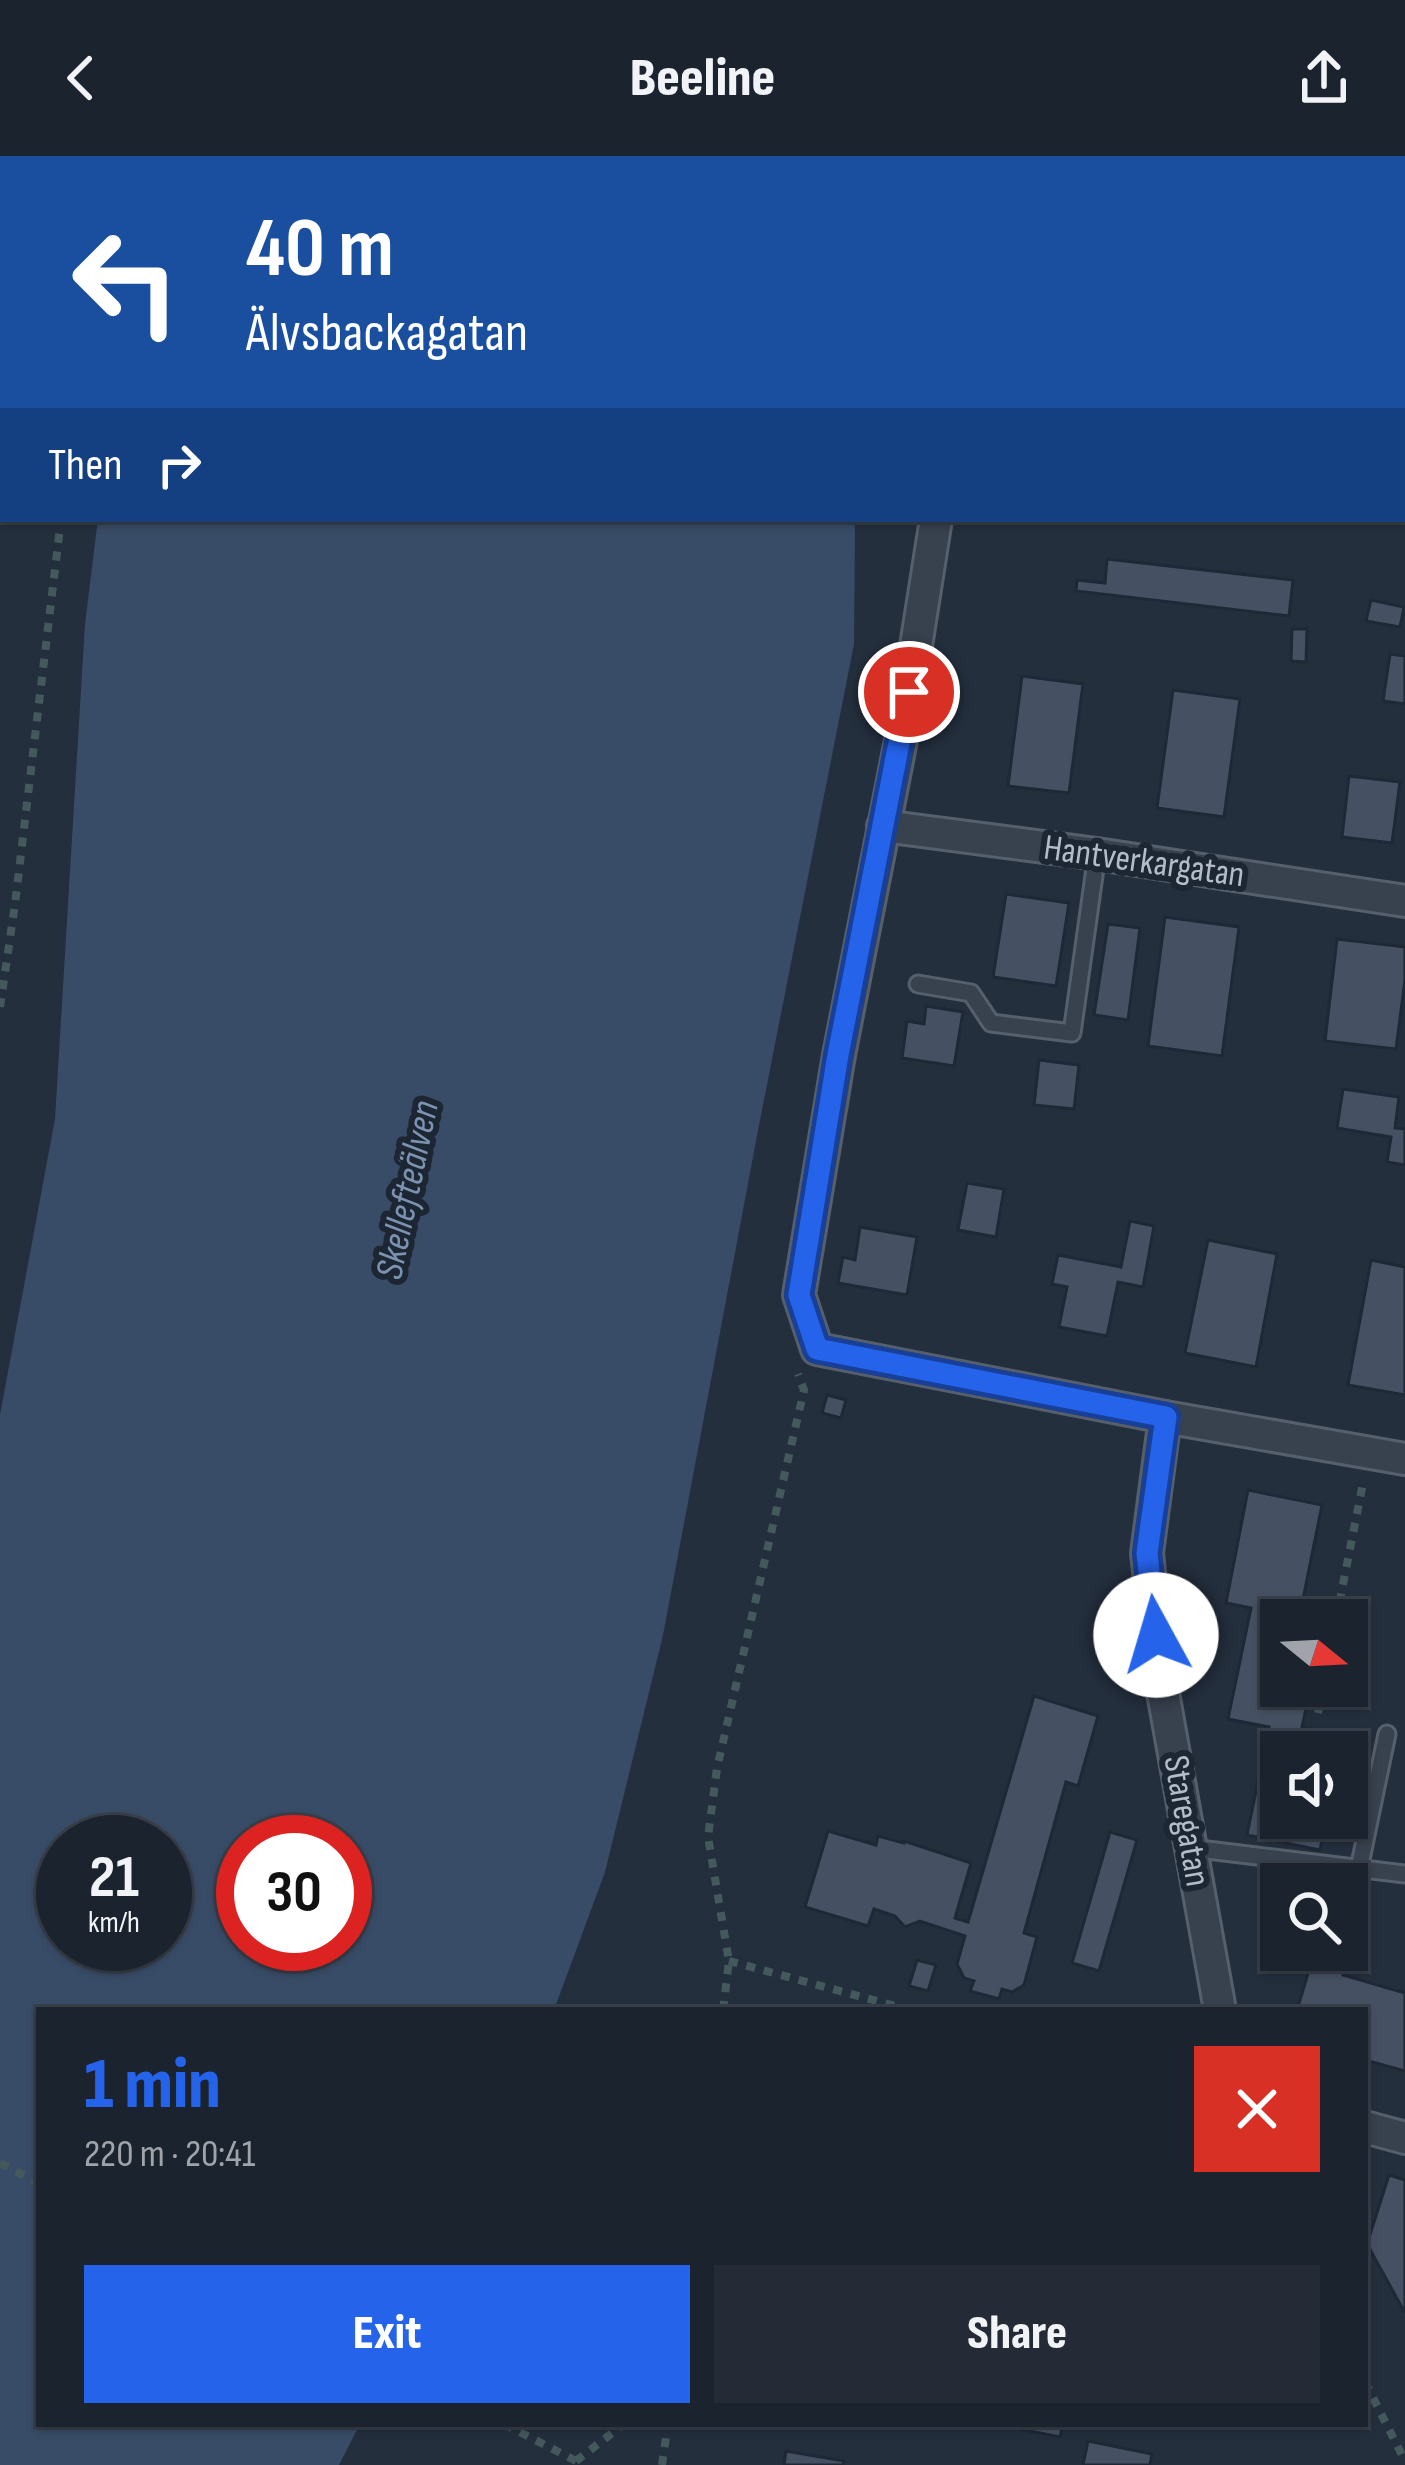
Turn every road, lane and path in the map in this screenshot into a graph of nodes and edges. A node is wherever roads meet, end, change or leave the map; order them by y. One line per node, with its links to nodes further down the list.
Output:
1 (61, 522): 7 (path)
2 (936, 522): 3 (street)
3 (883, 826): 4 (street, Hantverkargatan); 8 (street)
4 (1096, 854): 5 (street, Hantverkargatan); 6 (lane)
5 (1405, 901)
6 (918, 984)
7 (0, 1007)
8 (1166, 1417): 9 (street); 15 (street, Staregatan)
9 (1369, 1452): 10 (street); 11 (path)
10 (1405, 1459)
11 (1340, 1599)
12 (1319, 1707): 13 (path)
13 (1318, 1713)
14 (1388, 1735): 17 (lane)
15 (1191, 1848): 16 (lane); 22 (street, Staregatan)
16 (1311, 1863)
17 (1360, 1863)
18 (1368, 1870): 19 (lane)
19 (1405, 1874)
20 (729, 1960): 21 (path)
21 (899, 2007)
22 (1219, 2007)
23 (1368, 2128): 24 (street)
24 (1405, 2138)
25 (0, 2163): 26 (path)
26 (36, 2181)
27 (1368, 2388): 31 (path)
28 (510, 2427): 32 (path)
29 (621, 2427): 32 (path)
30 (668, 2427): 33 (path)
31 (1405, 2461)
32 (580, 2463)
33 (662, 2465)

